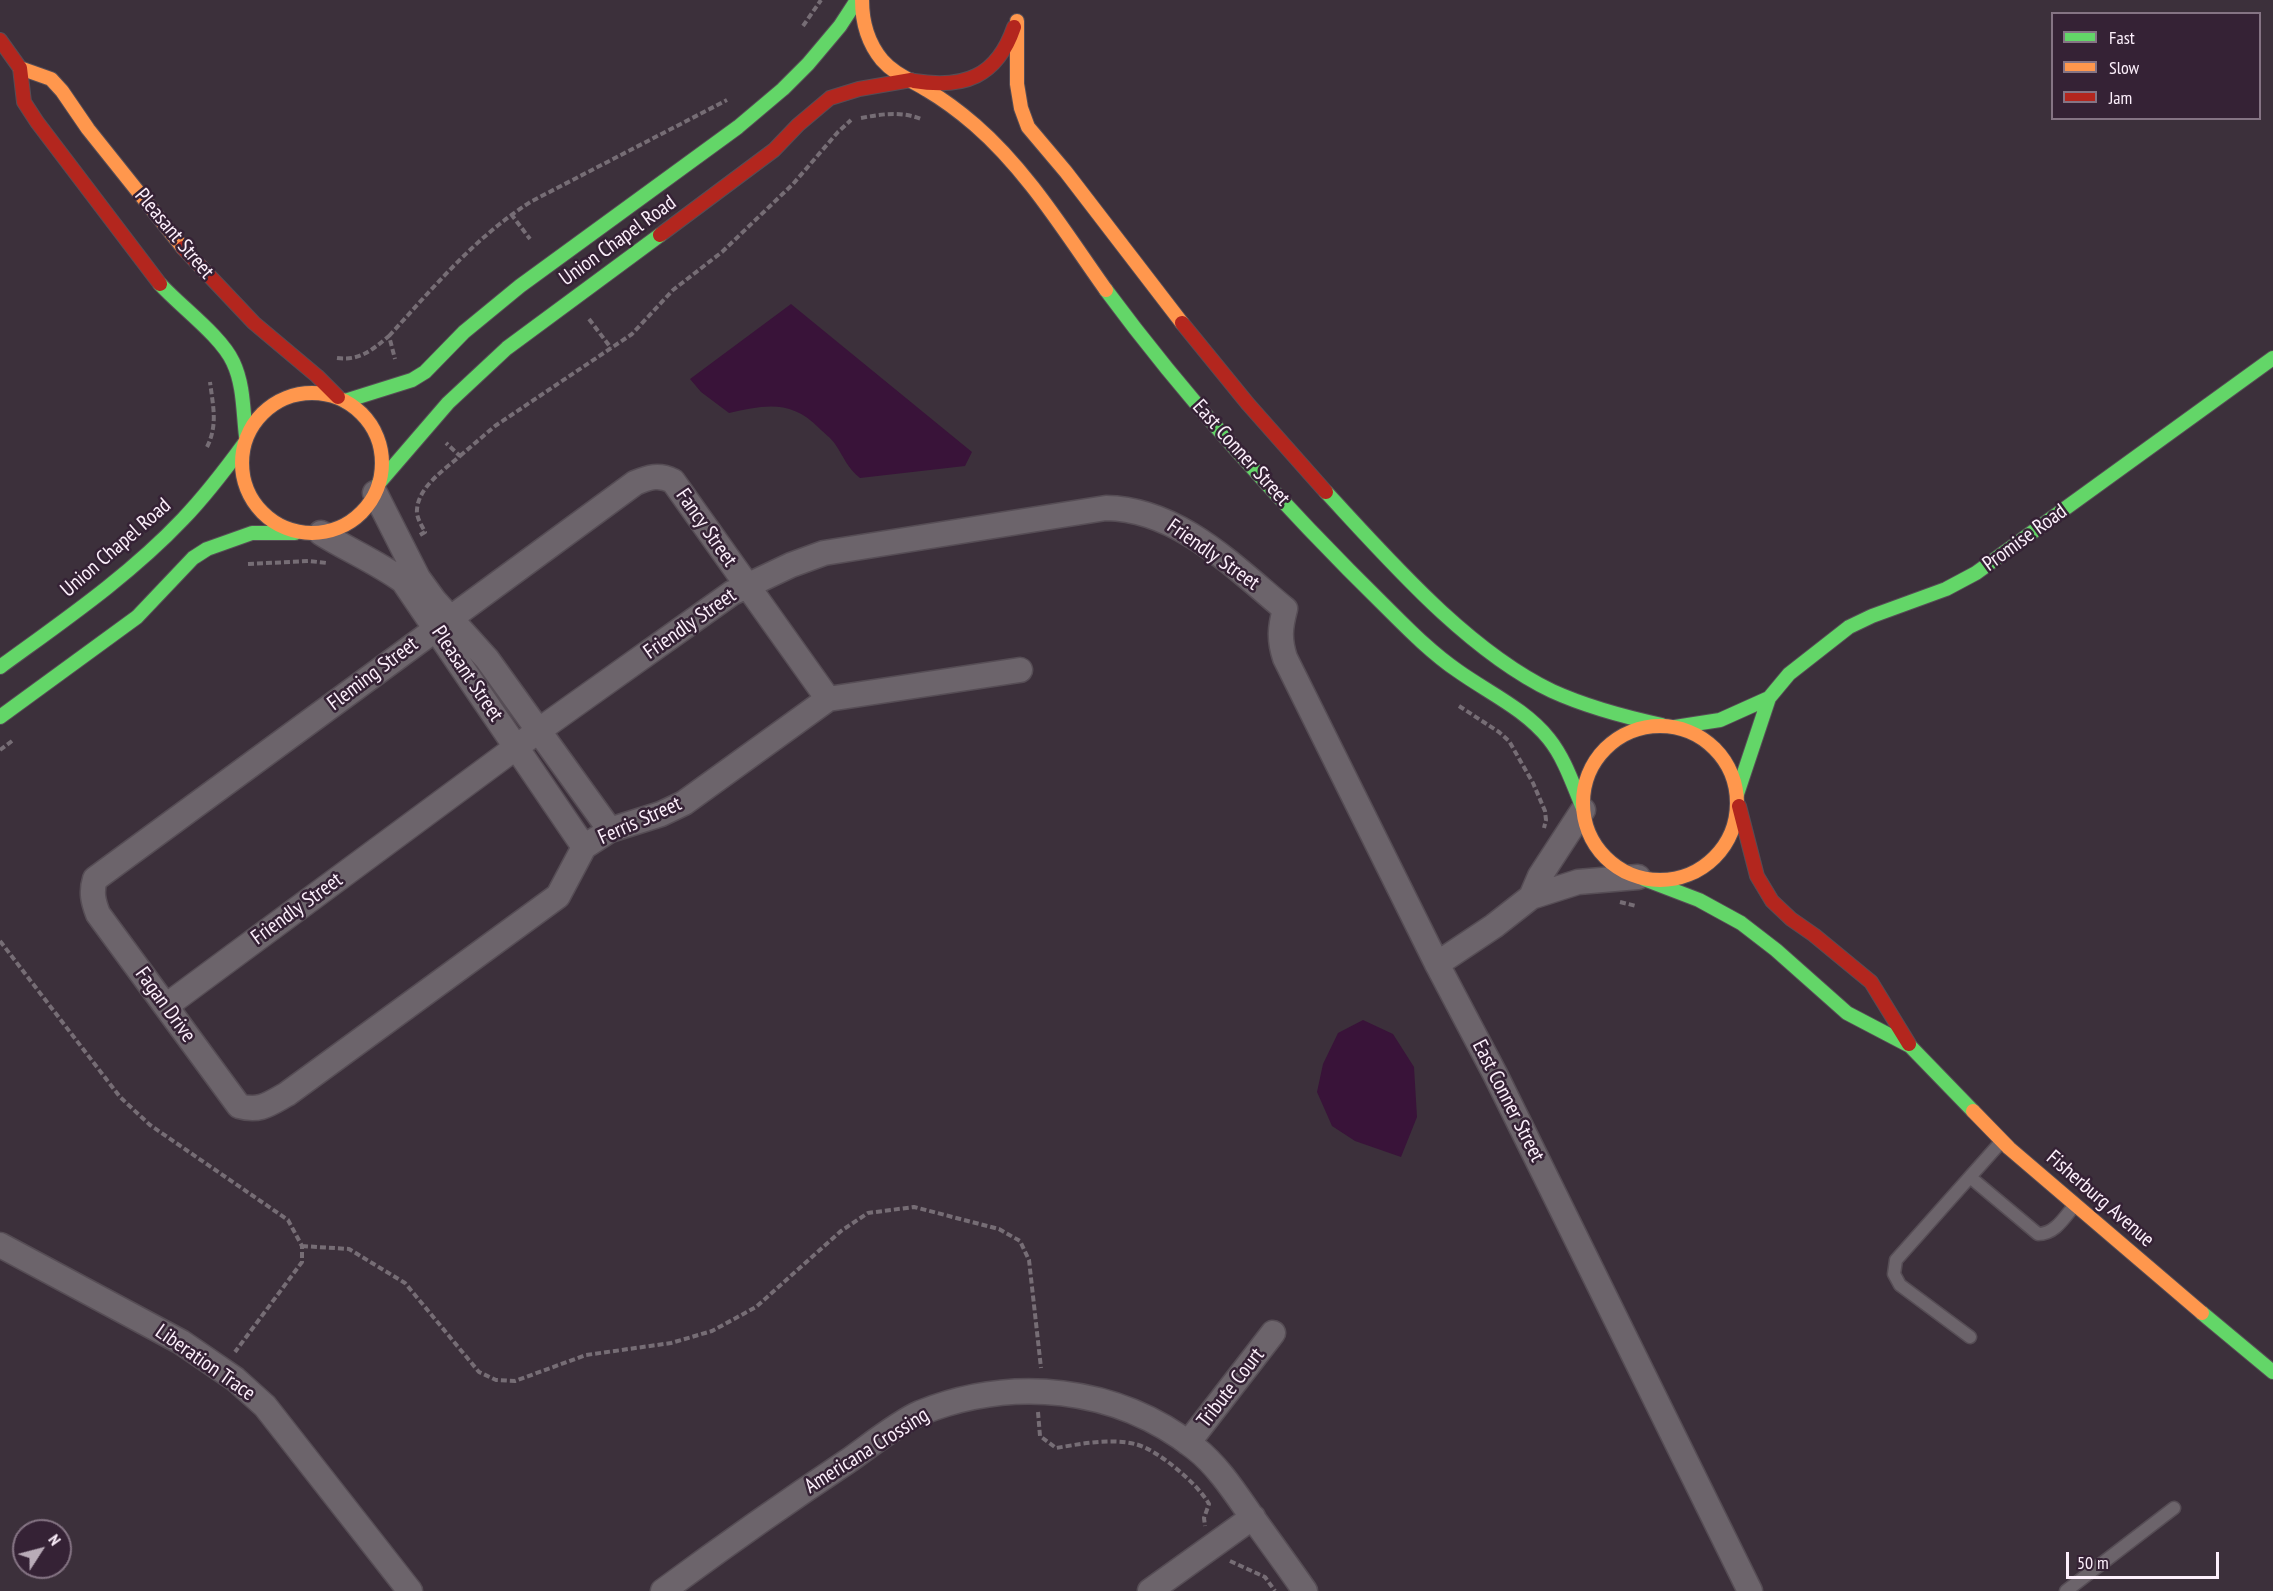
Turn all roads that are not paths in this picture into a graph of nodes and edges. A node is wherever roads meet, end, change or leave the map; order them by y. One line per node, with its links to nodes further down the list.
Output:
1 (857, 0): 7 (main road, Union Chapel Road)
2 (862, 0): 5 (main road, East Conner Street)
3 (0, 40): 4 (main road, Pleasant Street)
4 (20, 68): 7 (main road, Pleasant Street); 8 (main road, Pleasant Street)
5 (912, 80): 10 (main road, Union Chapel Road); 20 (main road, East Conner Street); 24 (main road, East Conner Street)
6 (2273, 358): 17 (main road, Promise Road)
7 (342, 399): 8 (main road); 10 (main road)
8 (245, 440): 11 (main road); 15 (main road, Union Chapel Road)
9 (664, 477): 12 (street, Fancy Street); 14 (street, Fleming Street)
10 (377, 488): 11 (main road); 14 (street, Pleasant Street)
11 (311, 533): 14 (street, Pleasant Street); 19 (main road)
12 (747, 586): 13 (street, Friendly Street); 18 (street, Fancy Street); 21 (street, Friendly Street)
13 (1285, 609): 30 (street, East Conner Street)
14 (443, 623): 21 (street, Pleasant Street); 22 (street, Pleasant Street); 28 (street, Fleming Street)
15 (0, 667)
16 (1020, 670): 18 (street, Ferris Street)
17 (1769, 698): 20 (main road, Promise Road); 23 (main road, Promise Road)
18 (828, 699): 25 (street, Ferris Street)
19 (0, 717)
20 (1669, 726): 23 (main road); 24 (main road)
21 (538, 731): 22 (street, Friendly Street); 25 (street, Pleasant Street)
22 (516, 747): 26 (street, Pleasant Street); 31 (street, Friendly Street)
23 (1738, 797): 27 (main road); 32 (main road, Fisherburg Avenue)
24 (1583, 809): 27 (main road); 29 (street)
25 (610, 830): 26 (street, Ferris Street)
26 (584, 847): 33 (street, Ferris Street)
27 (1641, 878): 29 (street); 32 (main road, Fisherburg Avenue)
28 (92, 889): 31 (street, Fagan Drive)
29 (1531, 897): 30 (street)
30 (1437, 964): 48 (street, East Conner Street)
31 (166, 1006): 33 (street, Fagan Drive)
32 (1910, 1046): 34 (main road, Fisherburg Avenue)
33 (252, 1110)
34 (2002, 1141): 35 (lane); 36 (main road, Fisherburg Avenue)
35 (1970, 1177): 36 (lane); 39 (lane)
36 (2075, 1206): 40 (main road, Fisherburg Avenue)
37 (0, 1245): 44 (street, Liberation Trace)
38 (1273, 1333): 41 (street, Tribute Court)
39 (1970, 1337)
40 (2273, 1372)
41 (1188, 1443): 43 (street, Americana Crossing); 45 (street, Americana Crossing)
42 (2174, 1508): 49 (lane)
43 (1252, 1517): 46 (street); 47 (street, Americana Crossing)
44 (410, 1591)
45 (663, 1591)
46 (1150, 1591)
47 (1305, 1591)
48 (1750, 1591)
49 (2066, 1591)

